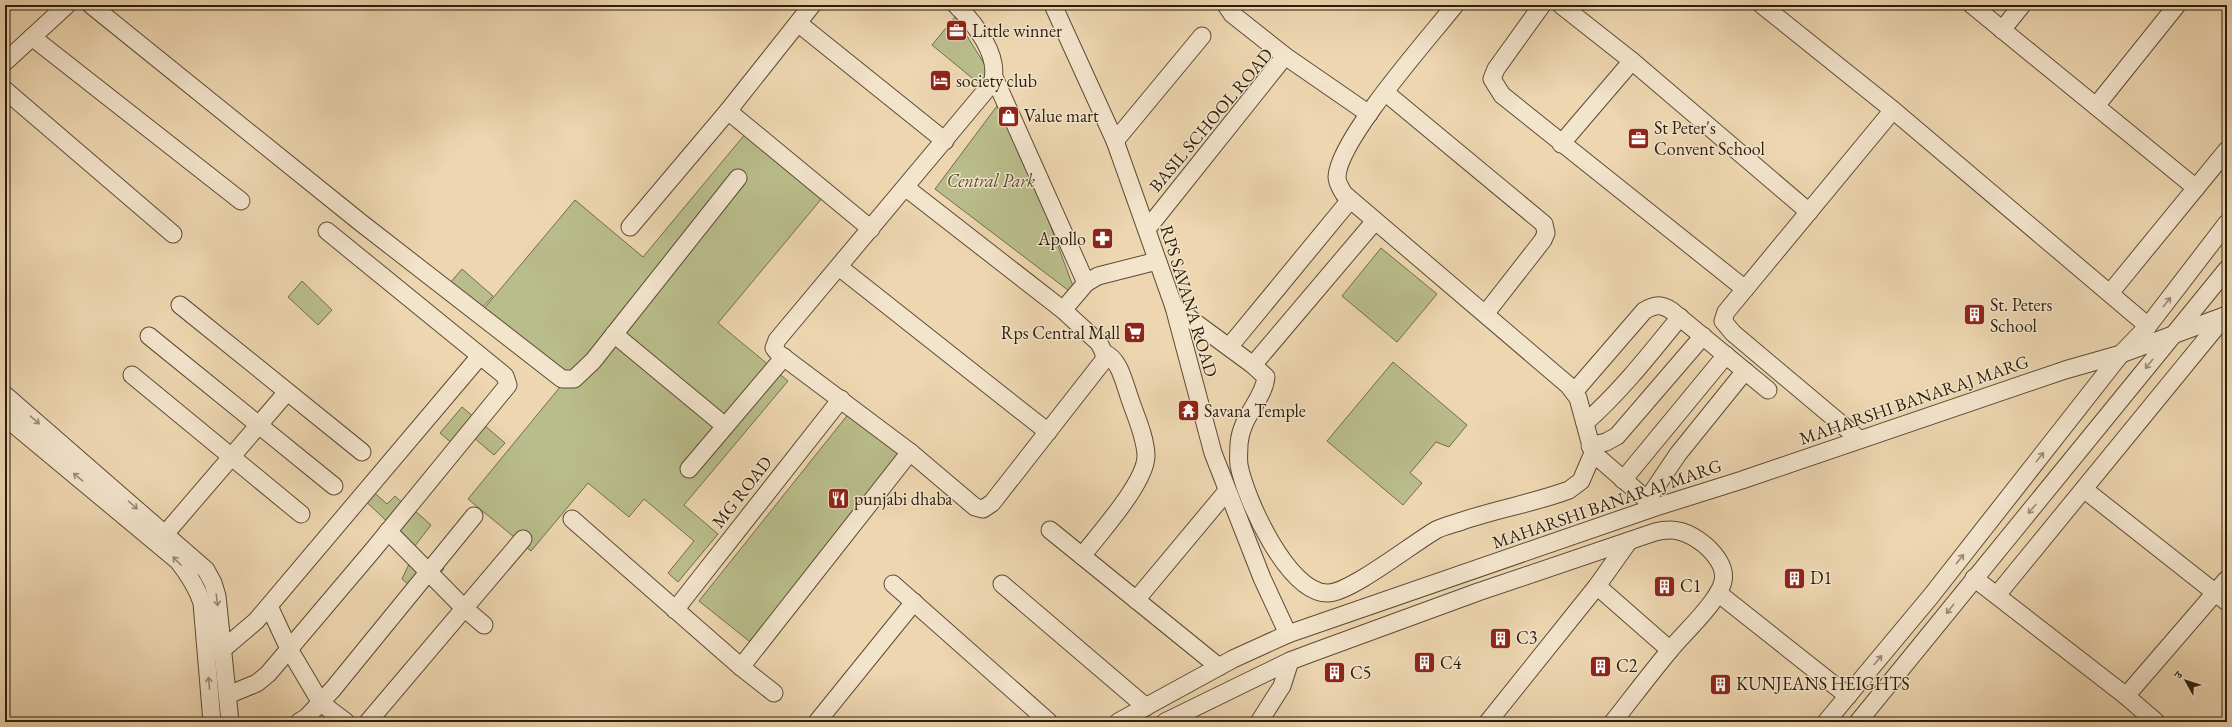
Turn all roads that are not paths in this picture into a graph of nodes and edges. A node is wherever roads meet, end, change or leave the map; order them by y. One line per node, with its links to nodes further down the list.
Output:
1 (67, 5): 17 (street)
2 (91, 5): 58 (street)
3 (812, 5): 14 (street)
4 (956, 5): 21 (street)
5 (1053, 5): 29 (street, RPS SAVANA ROAD)
6 (1226, 5): 18 (street)
7 (1455, 5): 23 (street)
8 (1542, 5): 30 (street)
9 (1561, 5): 19 (street)
10 (1762, 5): 25 (street)
11 (1972, 5): 15 (street)
12 (2022, 5): 15 (street)
13 (2177, 5): 24 (street)
14 (798, 22): 26 (street); 28 (street)
15 (2002, 30): 24 (street)
16 (1202, 36): 29 (street)
17 (32, 37): 20 (street); 36 (street)
18 (1285, 56): 27 (street, BASIL SCHOOL ROAD); 41 (street, BASIL SCHOOL ROAD)
19 (1632, 61): 30 (street); 37 (street)
20 (5, 62)
21 (994, 77): 28 (street); 48 (street)
22 (5, 90): 44 (street)
23 (1386, 93): 27 (street); 54 (street)
24 (2096, 106): 34 (street)
25 (1893, 110): 37 (street); 50 (street)
26 (728, 111): 40 (street); 42 (street)
27 (1369, 114): 35 (street)
28 (945, 140): 33 (street)
29 (1116, 141): 41 (street, RPS SAVANA ROAD)
30 (1562, 144): 49 (street)
31 (2227, 150): 34 (street)
32 (738, 178): 58 (street)
33 (905, 187): 42 (street); 53 (street)
34 (2196, 188): 50 (street)
35 (1350, 200): 38 (street); 62 (street)
36 (241, 201)
37 (1809, 212): 49 (street)
38 (1375, 221): 54 (street); 68 (street)
39 (2227, 223): 57 (street, one-way to 39)
40 (630, 227)
41 (1147, 228): 45 (street, RPS SAVANA ROAD)
42 (871, 229): 46 (street)
43 (327, 231): 66 (street)
44 (173, 234)
45 (1157, 261): 48 (street); 52 (street, RPS SAVANA ROAD)
46 (839, 267): 67 (street); 80 (street)
47 (2227, 269): 59 (street)
48 (1086, 283): 53 (street)
49 (1745, 289): 81 (street)
50 (2110, 293): 57 (street)
51 (180, 305): 72 (street)
52 (1174, 307): 62 (street); 90 (street, RPS SAVANA ROAD)
53 (1063, 310): 63 (street)
54 (1486, 313): 73 (street)
55 (2227, 315): 59 (street, MAHARSHI BANARAJ MARG); 89 (street)
56 (1680, 317): 61 (street); 73 (street); 77 (street)
57 (2148, 326): 64 (street)
58 (614, 334): 79 (street)
59 (2173, 334): 64 (street, MAHARSHI BANARAJ MARG); 101 (street, one-way to 101)
60 (149, 336): 78 (street)
61 (1703, 336): 65 (street); 82 (street)
62 (1229, 346): 68 (street)
63 (1104, 353): 80 (street); 99 (street)
64 (2121, 354): 81 (street, MAHARSHI BANARAJ MARG); 124 (street, one-way to 64)
65 (1726, 355): 69 (street); 87 (street)
66 (480, 356): 95 (street); 111 (street)
67 (784, 357): 75 (street); 79 (street)
68 (1253, 365): 82 (street)
69 (1745, 371): 71 (street); 87 (street)
70 (132, 375): 85 (street)
71 (1768, 390)
72 (287, 392): 78 (street); 83 (street)
73 (1574, 392): 77 (street)
74 (5, 395): 96 (street, one-way to 96)
75 (841, 399): 84 (street); 113 (street, MG ROAD)
76 (5, 417): 128 (street, one-way to 76)
77 (1585, 422): 82 (street)
78 (258, 426): 85 (street); 88 (street)
79 (725, 426): 86 (street)
80 (1048, 432): 84 (street)
81 (1859, 440): 115 (street, MAHARSHI BANARAJ MARG)
82 (1592, 450): 87 (street)
83 (362, 452)
84 (910, 452): 120 (street)
85 (232, 457): 91 (street); 96 (street)
86 (689, 469)
87 (1623, 480)
88 (334, 486)
89 (2085, 490): 107 (street); 108 (street)
90 (1227, 491): 109 (street); 115 (street, RPS SAVANA ROAD)
91 (301, 514)
92 (474, 516): 100 (street)
93 (572, 519): 113 (street)
94 (1050, 530): 99 (street)
95 (388, 532): 100 (street); 117 (street)
96 (166, 534): 116 (street, one-way to 116)
97 (523, 539): 112 (street)
98 (1629, 541): 105 (street); 106 (street); 119 (street)
99 (1082, 556): 109 (street)
100 (429, 572): 112 (street); 126 (street)
101 (1974, 578): 107 (street); 141 (street, one-way to 141)
102 (2227, 579): 108 (street)
103 (893, 584): 110 (street)
104 (1002, 584): 127 (street)
105 (1597, 586): 118 (street); 138 (street)
106 (1718, 593): 118 (street); 124 (street)
107 (1998, 595): 125 (street)
108 (2221, 598): 125 (street)
109 (1136, 600): 121 (street)
110 (914, 602): 133 (street); 134 (street)
111 (269, 606): 116 (street); 117 (street)
112 (464, 608): 114 (street); 132 (street)
113 (675, 610): 120 (street)
114 (484, 625)
115 (1288, 634): 121 (street, MAHARSHI BANARAJ MARG)
116 (223, 649): 123 (street)
117 (289, 649): 123 (street); 126 (street)
118 (1670, 650): 139 (street)
119 (1290, 661): 136 (street); 137 (street)
120 (741, 667): 122 (street)
121 (1219, 667): 127 (street, MAHARSHI BANARAJ MARG)
122 (774, 693)
123 (228, 695): 129 (street)
124 (1848, 696): 140 (street)
125 (2126, 696): 142 (street)
126 (321, 703): 130 (street); 131 (street)
127 (1146, 706): 135 (street, MAHARSHI BANARAJ MARG)
128 (212, 722)
129 (230, 722)
130 (299, 722)
131 (346, 722)
132 (368, 722)
133 (817, 722)
134 (1049, 722)
135 (1118, 722)
136 (1165, 722)
137 (1259, 722)
138 (1488, 722)
139 (1613, 722)
140 (1826, 722)
141 (1858, 722)
142 (2156, 722)

